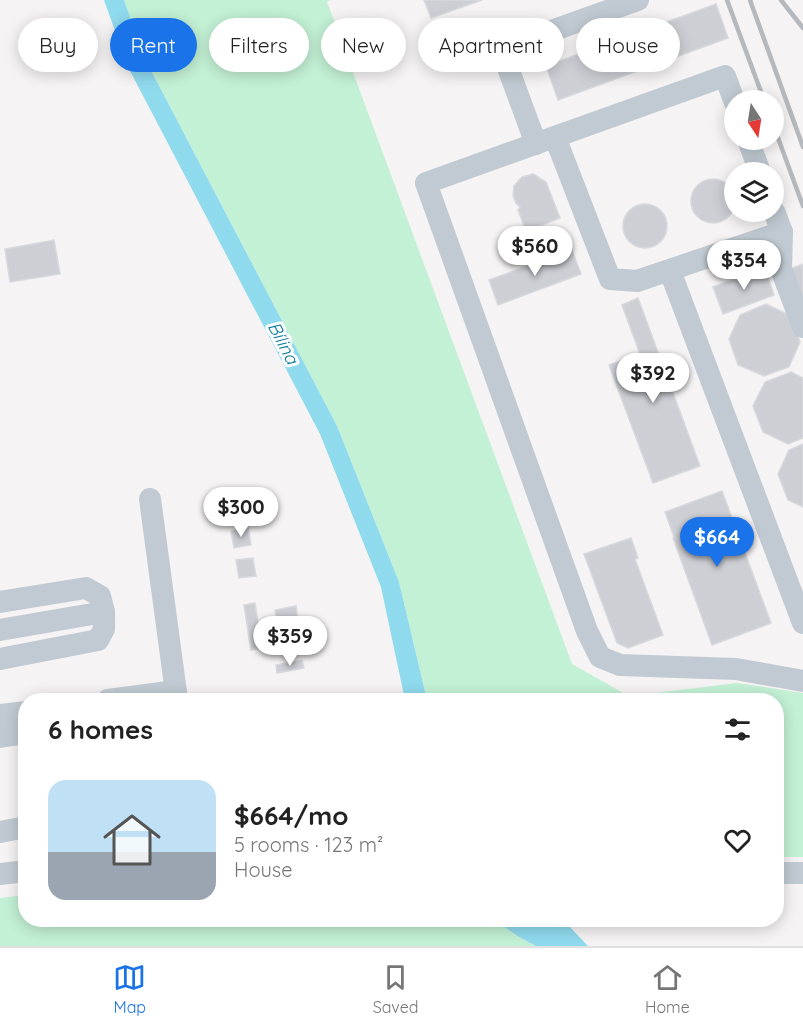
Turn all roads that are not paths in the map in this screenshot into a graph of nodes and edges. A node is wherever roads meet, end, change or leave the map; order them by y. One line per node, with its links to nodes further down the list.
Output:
1 (638, 0): 3 (street)
2 (730, 90): 3 (street)
3 (546, 140): 6 (street); 14 (street)
4 (776, 222): 6 (street)
5 (778, 222): 7 (street)
6 (670, 271): 11 (street)
7 (803, 327)
8 (150, 499): 15 (street)
9 (0, 602): 10 (street)
10 (104, 612): 12 (street); 13 (street)
11 (803, 623)
12 (0, 630)
13 (0, 659)
14 (803, 681)
15 (177, 693)
16 (18, 713): 17 (street)
17 (0, 715)
18 (18, 734): 19 (street)
19 (0, 737)
20 (18, 829): 21 (street)
21 (0, 832)
22 (18, 872): 25 (street)
23 (784, 873): 24 (street)
24 (803, 873)
25 (0, 874)

